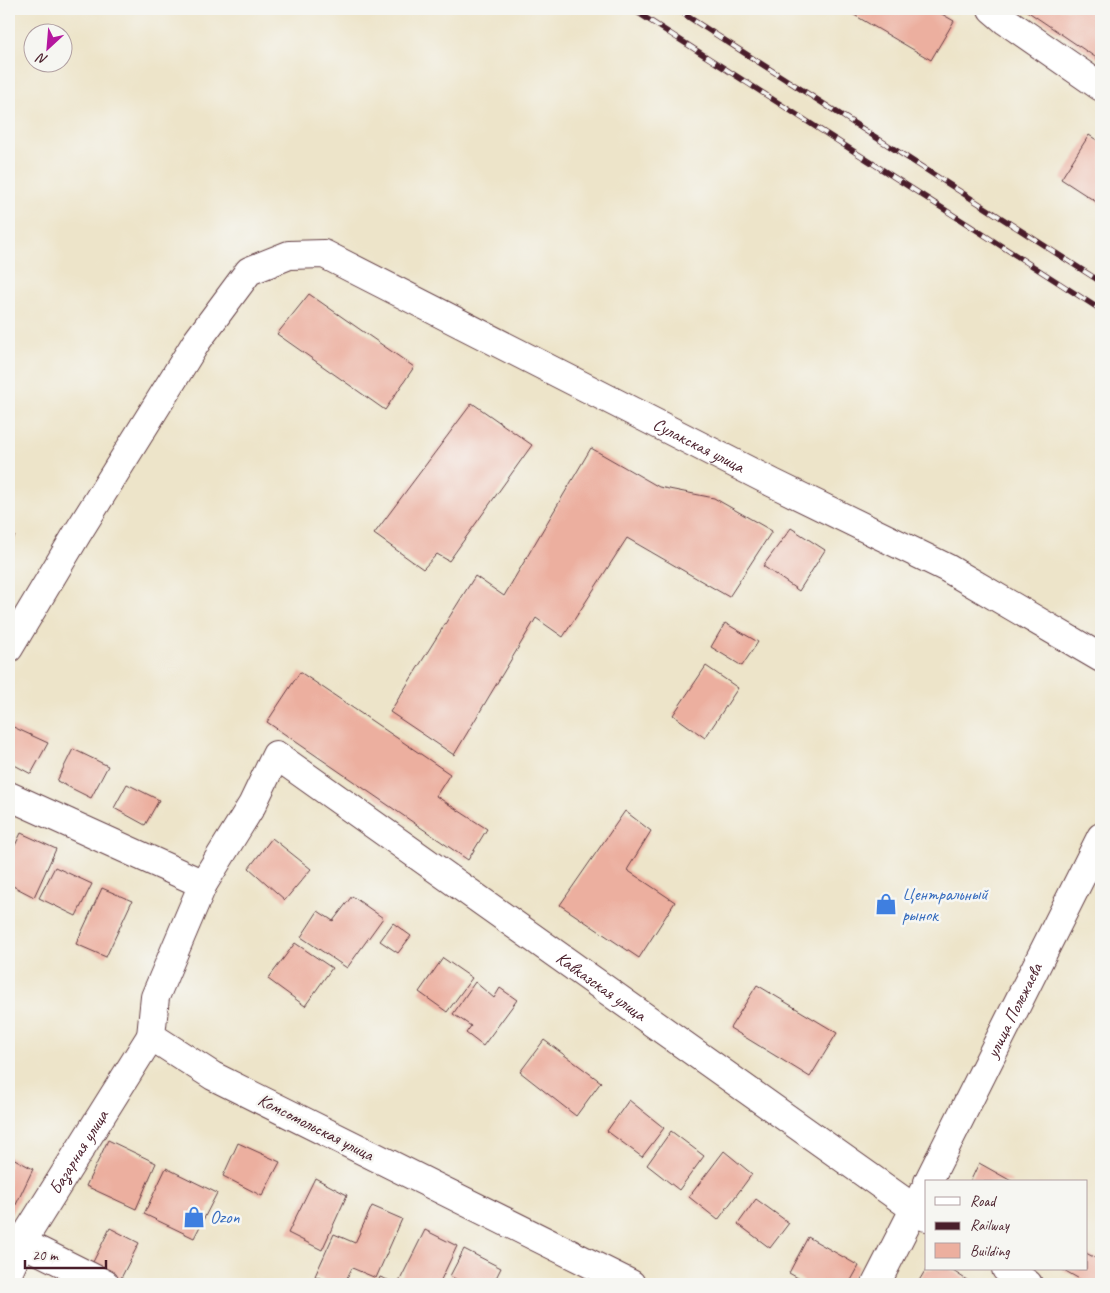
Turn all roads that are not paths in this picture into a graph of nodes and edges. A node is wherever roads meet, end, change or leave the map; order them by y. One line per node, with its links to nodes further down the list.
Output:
1 (992, 9): 2 (street)
2 (1101, 87)
3 (9, 648): 4 (street, Сулакская улица)
4 (1101, 658)
5 (9, 796): 7 (street)
6 (1101, 837): 9 (street, улица Полежаева)
7 (203, 884): 8 (street); 11 (street, Кавказская улица)
8 (151, 1036): 12 (street, Базарная улица); 16 (street, Комсомольская улица)
9 (929, 1180)
10 (925, 1192): 11 (street, улица Полежаева)
11 (920, 1213): 17 (street, улица Полежаева)
12 (15, 1239): 14 (street, Базарная улица); 15 (street)
13 (1007, 1270): 18 (street)
14 (9, 1271)
15 (105, 1284)
16 (631, 1284)
17 (876, 1284)
18 (1028, 1284)

